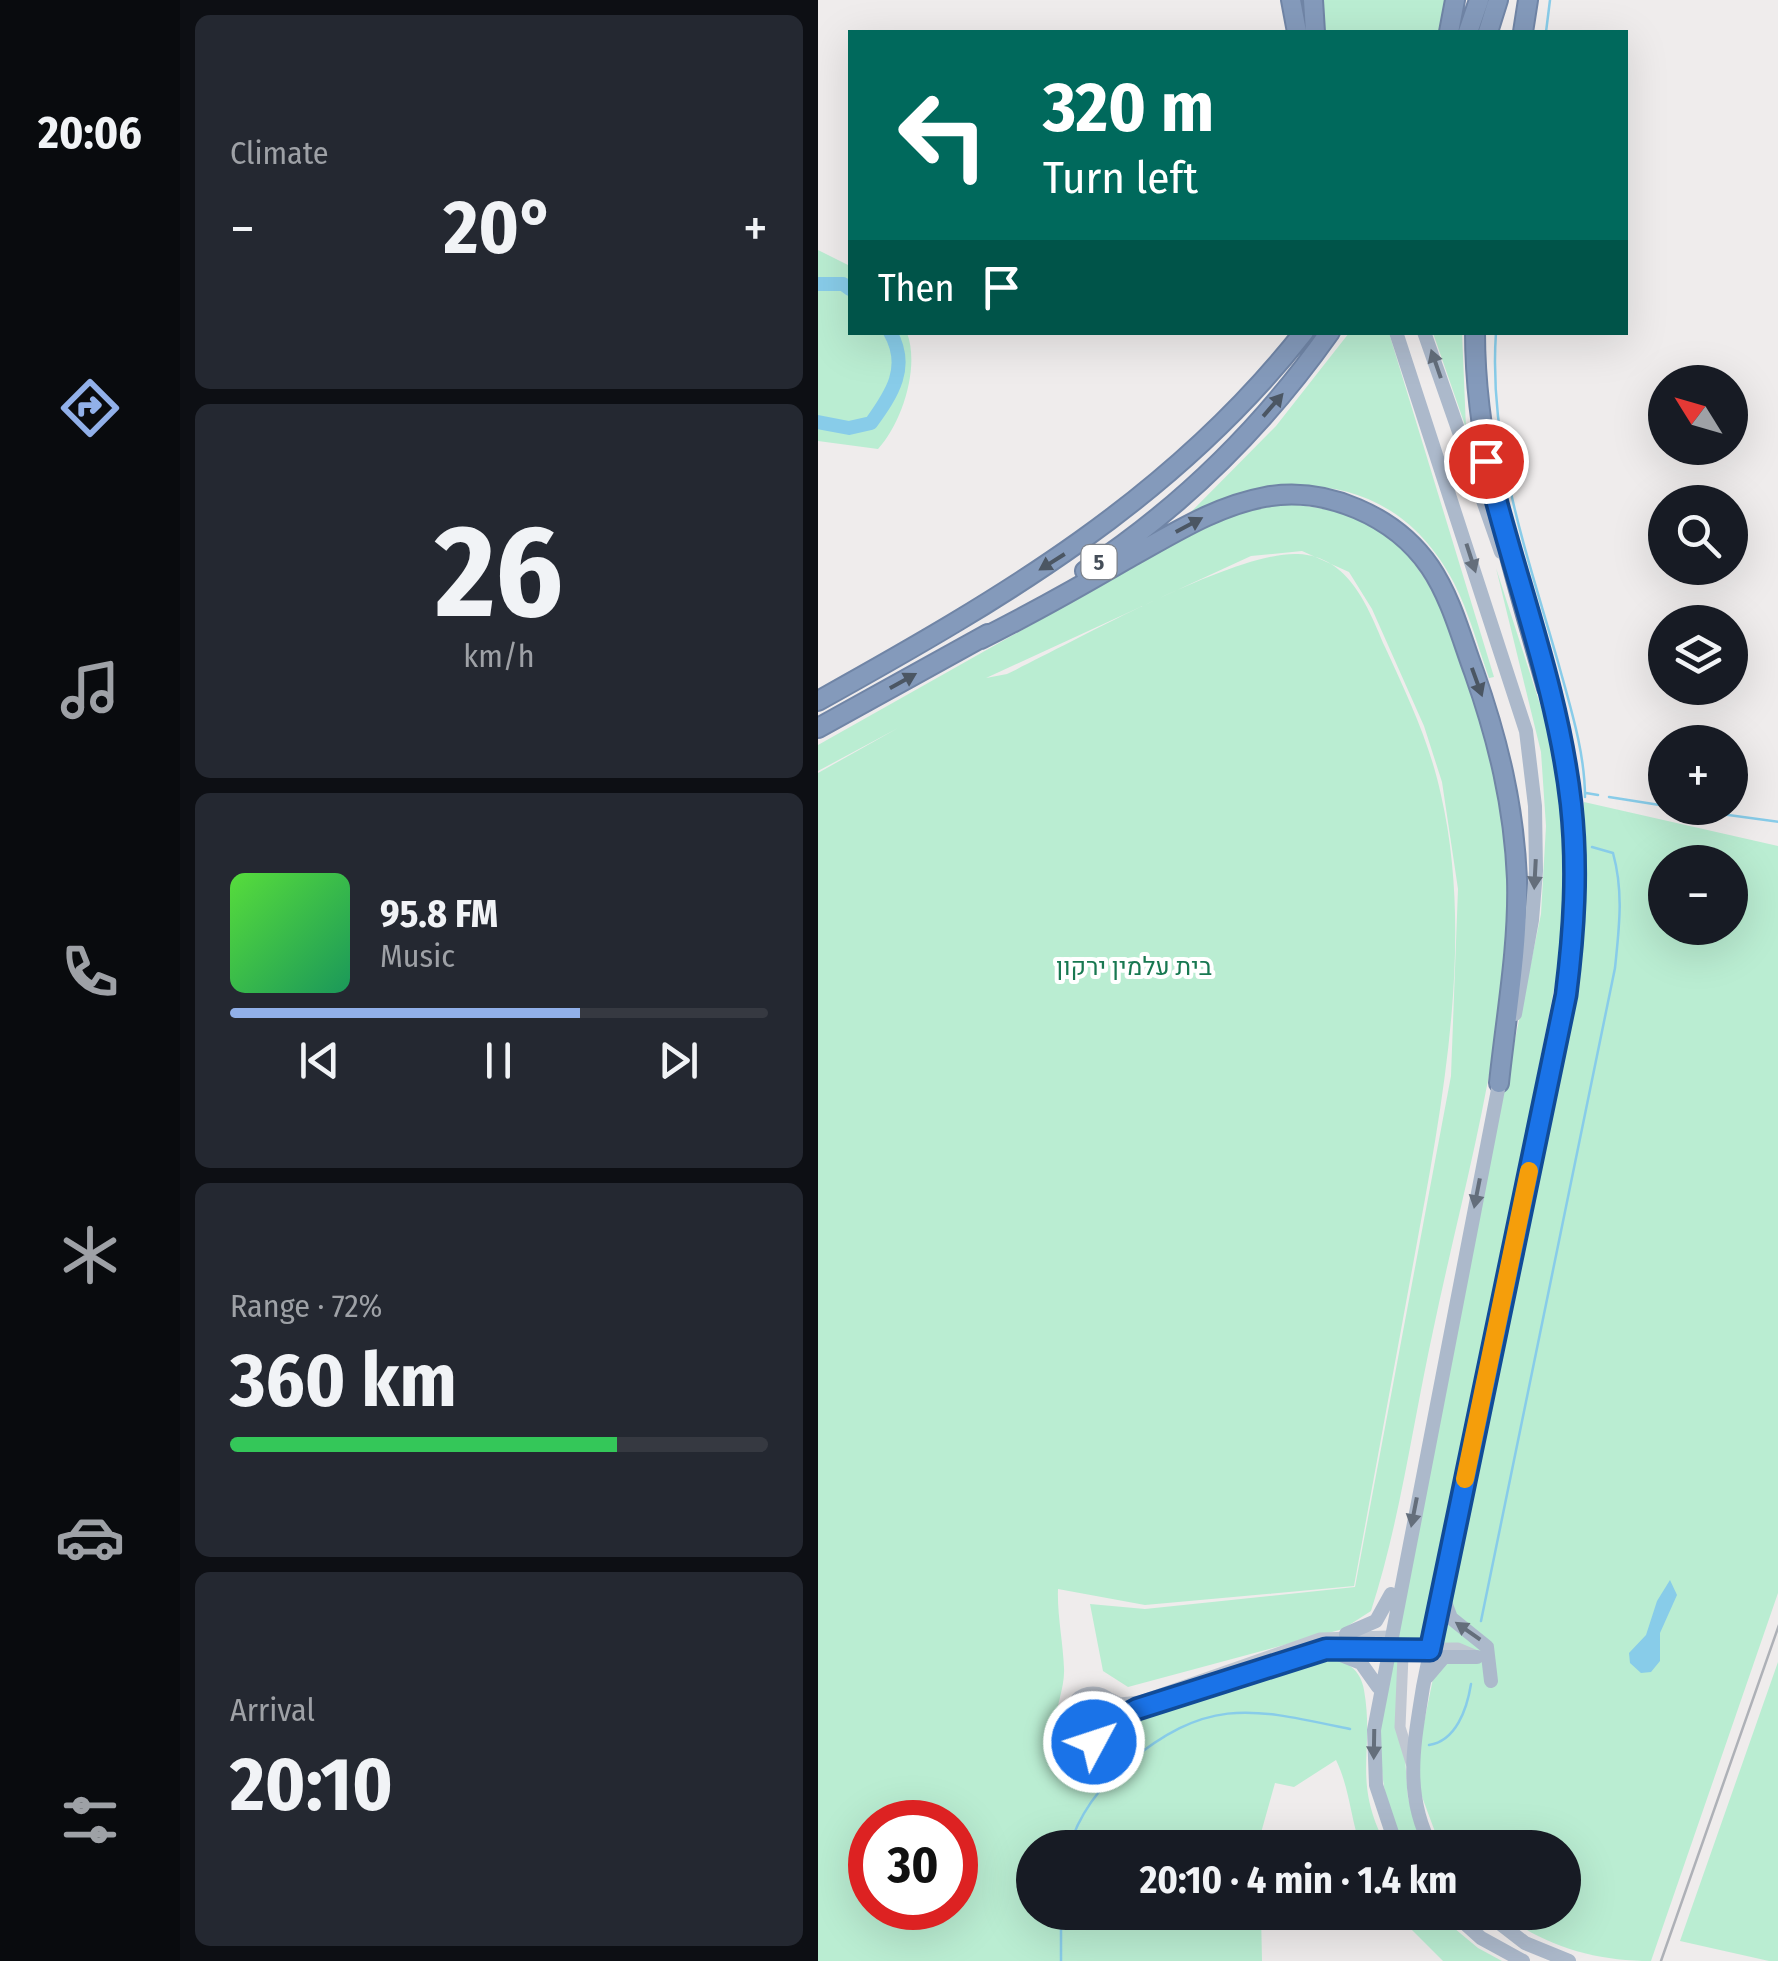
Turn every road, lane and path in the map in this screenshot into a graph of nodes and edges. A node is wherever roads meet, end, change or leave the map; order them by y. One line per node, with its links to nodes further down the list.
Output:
1 (1291, 0): 7 (highway)
2 (1313, 0): 8 (highway)
3 (1455, 0): 9 (highway)
4 (1479, 0): 10 (highway)
5 (1498, 0): 11 (highway)
6 (1528, 0): 12 (highway)
7 (1296, 30)
8 (1316, 30)
9 (1449, 30)
10 (1469, 30)
11 (1489, 30)
12 (1523, 30)
13 (1301, 335): 20 (highway, 5, one-way to 20)
14 (1328, 335): 18 (highway, 5, one-way to 14)
15 (1397, 335): 22 (main road, one-way to 22)
16 (1425, 335): 19 (main road, one-way to 16)
17 (1475, 335): 19 (highway)
18 (981, 639): 21 (highway, 5, one-way to 18); 22 (highway, one-way to 22)
19 (1547, 688): 24 (main road)
20 (818, 701)
21 (818, 728)
22 (1499, 1083): 23 (main road, one-way to 23)
23 (1403, 1566): 25 (main road); 26 (main road)
24 (1444, 1581): 28 (main road); 30 (main road, one-way to 24)
25 (1346, 1634): 26 (street); 33 (street)
26 (1392, 1644): 27 (street); 28 (street); 32 (main road); 35 (street)
27 (1326, 1649): 32 (main road); 34 (street)
28 (1430, 1650): 29 (street); 31 (main road)
29 (1477, 1657): 30 (street); 31 (main road)
30 (1492, 1681)
31 (1423, 1687): 35 (main road)
32 (1379, 1691): 36 (main road, one-way to 36)
33 (1110, 1698): 34 (street); 34 (street)
34 (1116, 1728)
35 (1411, 1763): 37 (main road)
36 (1389, 1830)
37 (1425, 1830)
38 (1472, 1930): 41 (main road)
39 (1508, 1930): 40 (main road)
40 (1563, 1960)
41 (1524, 1961)

